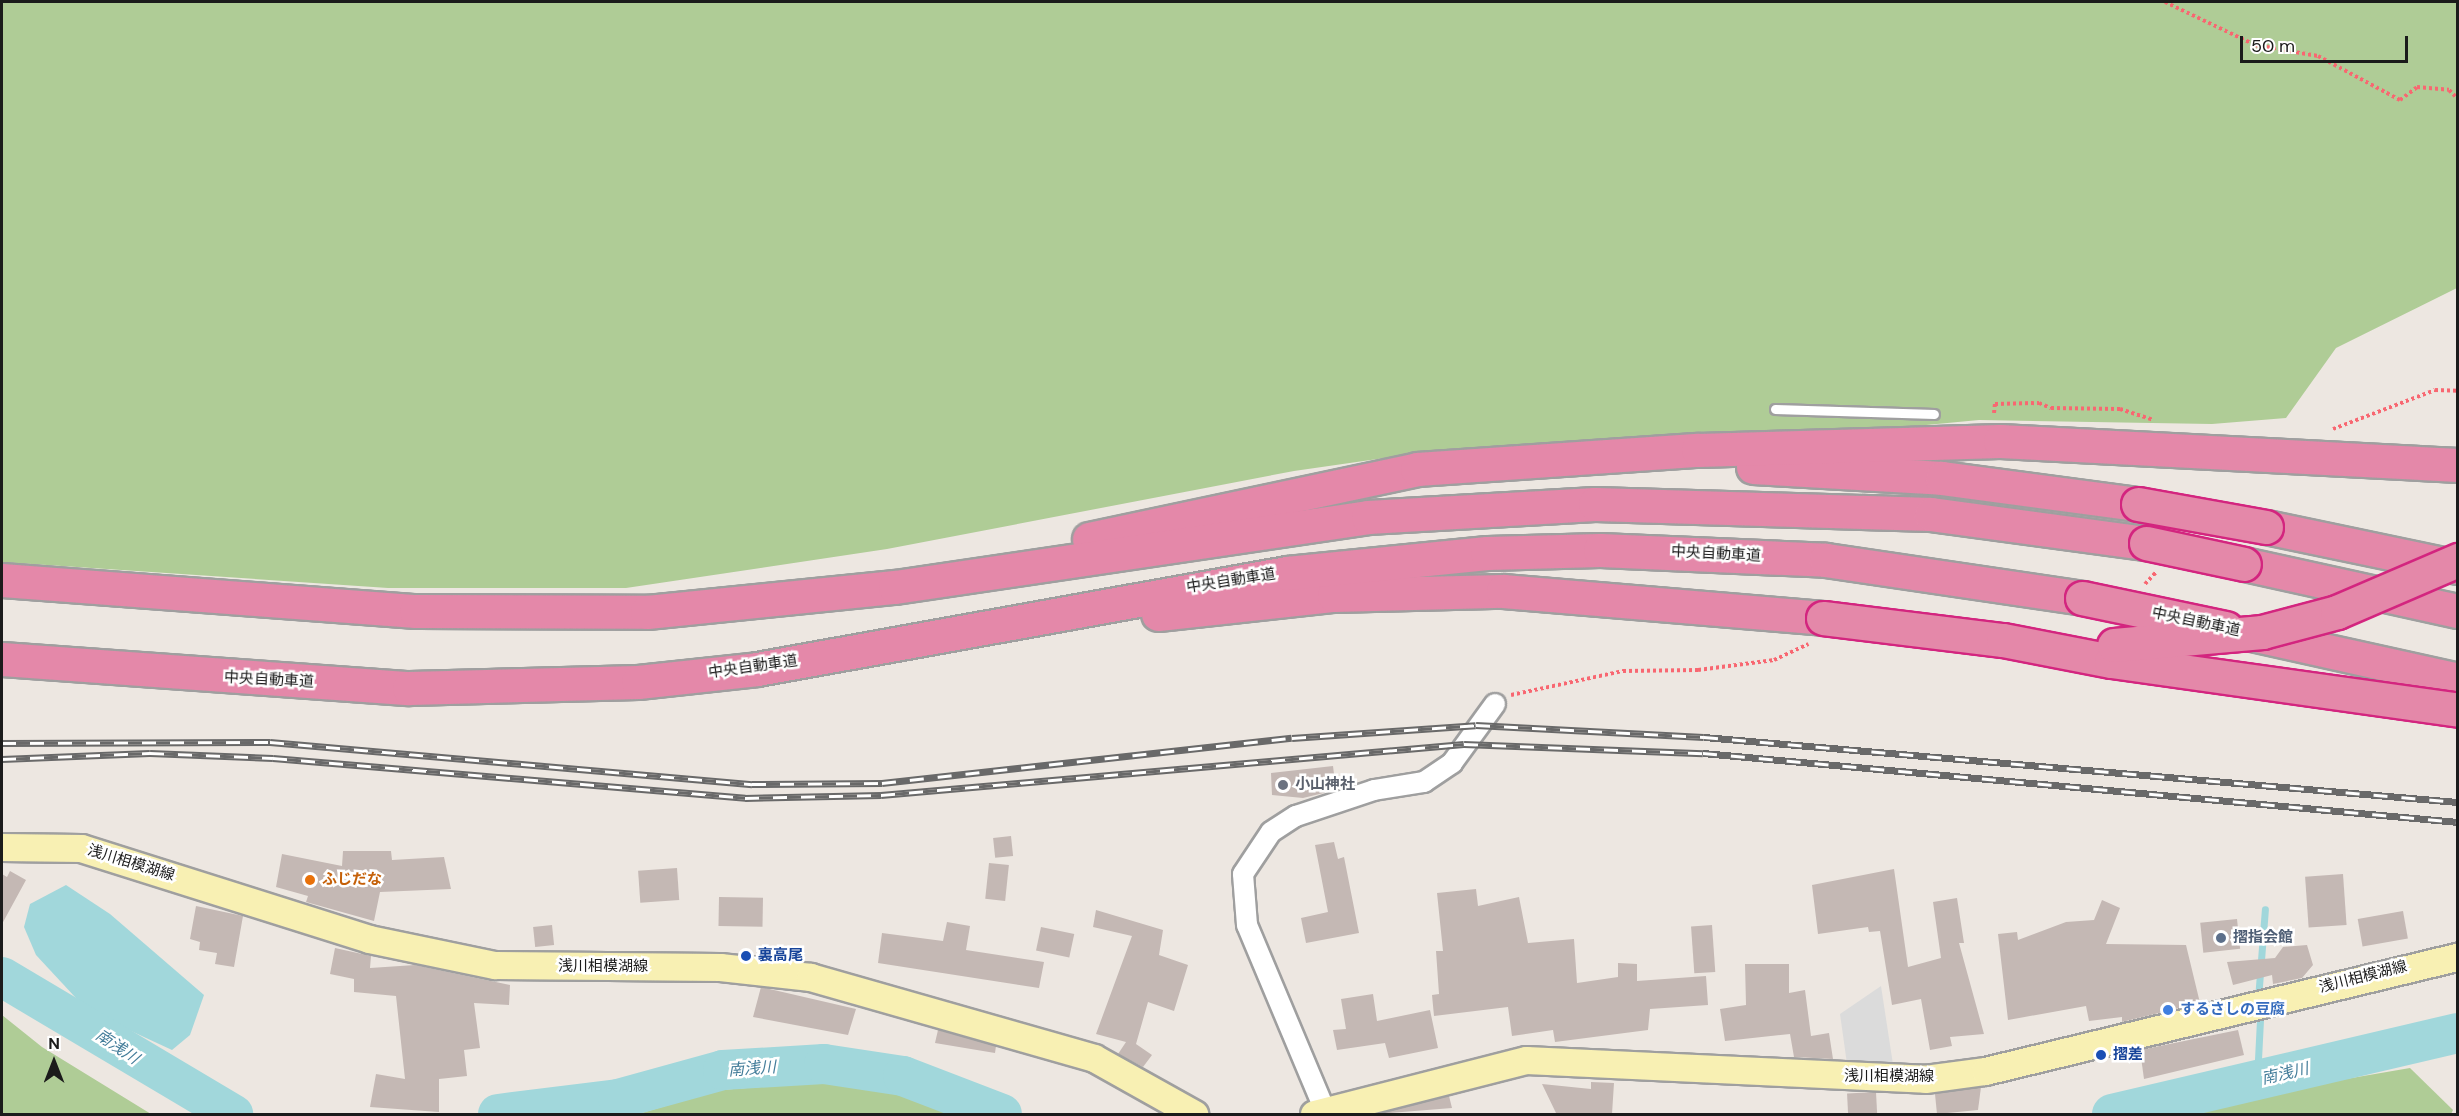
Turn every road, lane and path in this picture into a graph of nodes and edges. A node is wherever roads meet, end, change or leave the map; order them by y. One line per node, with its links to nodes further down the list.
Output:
1 (2165, 2): 2 (path)
2 (2457, 99)
3 (2457, 391): 8 (path)
4 (1775, 409): 6 (lane)
5 (1994, 413): 7 (path)
6 (1934, 414)
7 (2160, 422)
8 (2320, 431)
9 (1586, 459): 10 (highway); 12 (highway, bridge); 14 (highway)
10 (2457, 465)
11 (2457, 560): 17 (highway, bridge)
12 (2457, 567)
13 (2, 580): 14 (highway)
14 (760, 604): 15 (highway, bridge)
15 (2457, 611)
16 (1819, 630): 18 (highway, bridge); 19 (highway); 22 (path)
17 (2251, 634): 18 (highway, bridge); 19 (highway, 中央自動車道, bridge); 21 (highway, 中央自動車道)
18 (2003, 640): 23 (highway, bridge)
19 (869, 648): 20 (highway, 中央自動車道)
20 (2, 659)
21 (2457, 680)
22 (1495, 704): 27 (street)
23 (2457, 710)
24 (2, 847): 26 (main road, 浅川相模湖線)
25 (2457, 957): 27 (main road, 浅川相模湖線)
26 (1194, 1114)
27 (1320, 1114)

